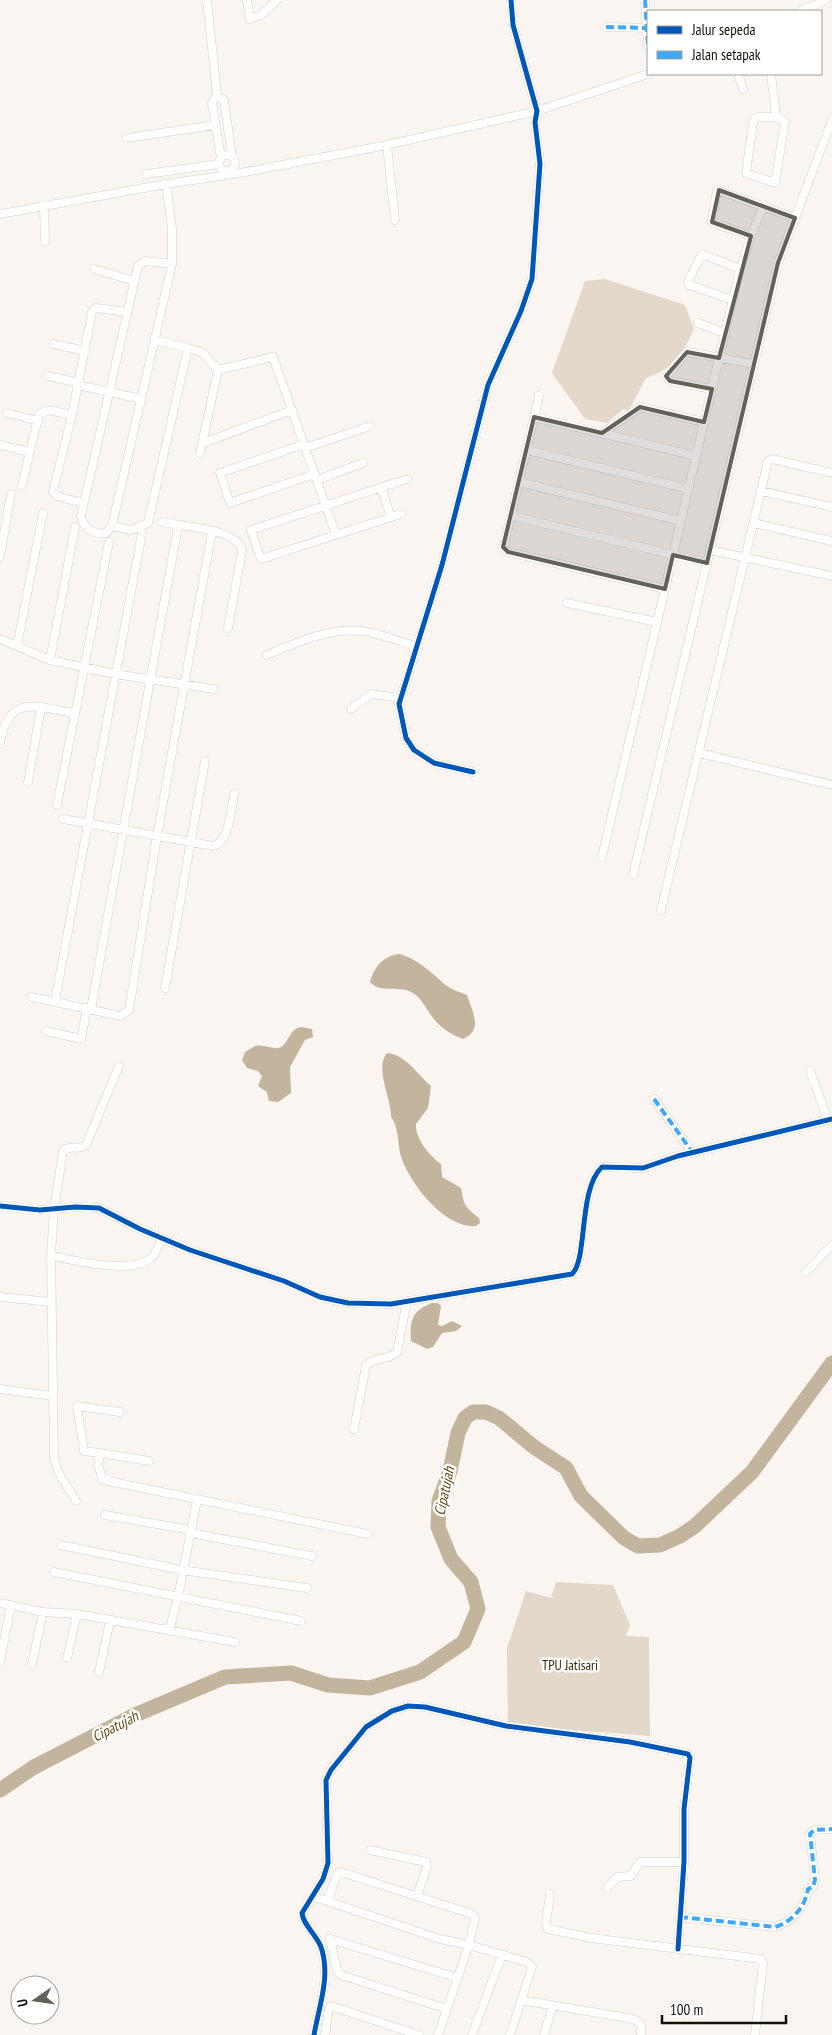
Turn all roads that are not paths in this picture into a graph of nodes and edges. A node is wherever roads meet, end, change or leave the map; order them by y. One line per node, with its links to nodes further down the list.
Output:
1 (207, 0): 14 (street)
2 (247, 0): 3 (street)
3 (278, 0)
4 (511, 0): 15 (street)
5 (645, 0): 9 (street)
6 (826, 0): 7 (street)
7 (803, 10)
8 (606, 27): 9 (street)
9 (647, 28)
10 (647, 74): 15 (street)
11 (738, 75): 13 (street)
12 (771, 75): 16 (street)
13 (743, 89)
14 (220, 97): 18 (street); 21 (street)
15 (537, 111): 20 (street); 111 (street)
16 (776, 117): 16 (street)
17 (832, 120): 31 (street)
18 (216, 124): 19 (street); 22 (street)
19 (127, 138)
20 (387, 145): 24 (street); 32 (street)
21 (232, 156): 22 (street); 23 (street)
22 (220, 163): 23 (street); 25 (street); 26 (street)
23 (235, 165): 24 (street)
24 (240, 173): 26 (street)
25 (146, 174)
26 (218, 177): 27 (street)
27 (166, 184): 28 (street); 35 (street)
28 (44, 205): 30 (street); 34 (street)
29 (764, 206): 31 (street); 33 (street); 33 (street)
30 (0, 214)
31 (795, 218): 48 (street)
32 (395, 220)
33 (751, 236): 37 (street)
34 (46, 241)
35 (172, 264): 38 (street); 43 (street)
36 (94, 269): 38 (street)
37 (740, 269): 39 (street); 39 (street)
38 (134, 281): 40 (street)
39 (733, 300): 42 (street)
40 (127, 312): 46 (street); 53 (street)
41 (698, 323): 42 (street)
42 (725, 333): 47 (street)
43 (155, 340): 45 (street); 55 (street)
44 (54, 344): 46 (street)
45 (188, 348): 49 (street); 91 (street)
46 (85, 351): 51 (street)
47 (719, 358): 48 (street); 52 (street); 52 (street)
48 (754, 364): 99 (street)
49 (218, 370): 56 (street); 64 (street)
50 (48, 376): 51 (street)
51 (78, 384): 53 (street); 58 (street)
52 (712, 389): 61 (street)
53 (109, 392): 55 (street); 81 (street)
54 (539, 396): 59 (street)
55 (141, 399): 91 (street)
56 (292, 410): 64 (street); 66 (street)
57 (7, 413): 60 (street)
58 (72, 414): 60 (street); 81 (street)
59 (534, 417): 63 (street); 67 (street)
60 (38, 421): 68 (street)
61 (704, 422): 63 (street); 70 (street)
62 (370, 426): 66 (street)
63 (602, 433): 70 (street)
64 (203, 443): 69 (street)
65 (0, 445): 68 (street)
66 (305, 446): 73 (street); 73 (street)
67 (527, 450): 75 (street); 78 (street)
68 (30, 452): 76 (street)
69 (200, 453)
70 (696, 456): 78 (street)
71 (363, 463): 73 (street)
72 (832, 473): 79 (street)
73 (316, 477): 82 (street)
74 (407, 479): 77 (street)
75 (519, 482): 86 (street); 88 (street)
76 (22, 485)
77 (381, 487): 82 (street); 87 (street)
78 (688, 488): 88 (street)
79 (761, 491): 83 (street); 90 (street)
80 (11, 494): 101 (street)
81 (84, 503): 91 (street)
82 (326, 504): 96 (street); 96 (street)
83 (832, 507)
84 (43, 513): 110 (street)
85 (401, 514): 87 (street)
86 (512, 516): 100 (street); 105 (street)
87 (391, 518): 96 (street)
88 (681, 521): 100 (street)
89 (163, 522): 92 (street)
90 (754, 523): 97 (street); 102 (street)
91 (112, 526)
92 (178, 526): 94 (street); 116 (street)
93 (75, 528): 113 (street)
94 (212, 531): 108 (street); 117 (street)
95 (142, 533): 115 (street)
96 (336, 534)
97 (832, 541)
98 (108, 542): 114 (street)
99 (710, 550): 102 (street); 103 (street)
100 (673, 555): 103 (street); 105 (street)
101 (0, 556)
102 (745, 558): 104 (street); 124 (street)
103 (707, 563): 137 (street)
104 (832, 576)
105 (665, 589): 107 (street)
106 (567, 603): 107 (street)
107 (657, 622): 136 (street)
108 (228, 628)
109 (0, 639): 110 (street)
110 (17, 646): 113 (street)
111 (418, 646): 112 (street); 119 (street)
112 (267, 654)
113 (50, 660): 114 (street)
114 (83, 667): 115 (street); 122 (street)
115 (115, 674): 116 (street); 132 (street)
116 (149, 679): 117 (street); 133 (street)
117 (184, 684): 118 (street); 134 (street)
118 (214, 689)
119 (401, 698): 121 (street); 126 (street)
120 (41, 708): 122 (street); 123 (street); 127 (street)
121 (351, 709)
122 (74, 713): 130 (street)
123 (0, 743)
124 (699, 753): 128 (street); 138 (street)
125 (205, 761): 135 (street)
126 (473, 772)
127 (28, 782)
128 (832, 785)
129 (234, 794): 135 (street)
130 (57, 805)
131 (63, 819): 132 (street)
132 (88, 823): 133 (street); 141 (street)
133 (123, 830): 134 (street); 142 (street)
134 (157, 836): 135 (street); 142 (street)
135 (191, 842): 139 (street)
136 (602, 857)
137 (633, 875)
138 (661, 910)
139 (164, 988)
140 (32, 997): 141 (street)
141 (55, 1002): 142 (street)
142 (89, 1009): 143 (street)
143 (46, 1031)
144 (120, 1066): 150 (street)
145 (810, 1071): 147 (street)
146 (654, 1099): 148 (street)
147 (830, 1119): 148 (street)
148 (693, 1153): 156 (street)
149 (0, 1206): 150 (street)
150 (54, 1210): 151 (street); 153 (street)
151 (162, 1239): 153 (street); 156 (street)
152 (832, 1245): 154 (street)
153 (51, 1255): 157 (street)
154 (806, 1272)
155 (0, 1297): 157 (street)
156 (407, 1301): 161 (street)
157 (51, 1302): 159 (street)
158 (0, 1389): 159 (street)
159 (52, 1396): 165 (street)
160 (120, 1412): 162 (street)
161 (354, 1429)
162 (100, 1452): 163 (street); 164 (street)
163 (149, 1461)
164 (197, 1500): 167 (street); 168 (street)
165 (76, 1502)
166 (105, 1515): 167 (street)
167 (190, 1533): 170 (street); 171 (street)
168 (368, 1534)
169 (61, 1545): 171 (street)
170 (312, 1556)
171 (182, 1570): 173 (street); 174 (street)
172 (54, 1572): 174 (street)
173 (307, 1588)
174 (178, 1598): 180 (street); 181 (street)
175 (0, 1603): 176 (street)
176 (11, 1605): 177 (street); 184 (street)
177 (43, 1612): 178 (street); 185 (street)
178 (78, 1614): 179 (street); 183 (street)
179 (110, 1621): 181 (street); 186 (street)
180 (300, 1621)
181 (169, 1631): 182 (street)
182 (235, 1642)
183 (67, 1658)
184 (0, 1662)
185 (32, 1664)
186 (99, 1672)
187 (832, 1829): 195 (street)
188 (370, 1850): 192 (street)
189 (684, 1862): 190 (street); 195 (street); 203 (street)
190 (607, 1888)
191 (550, 1894): 197 (street)
192 (417, 1896): 194 (street); 196 (street)
193 (318, 1898): 194 (street)
194 (327, 1901): 196 (street)
195 (680, 1916): 197 (street)
196 (469, 1945): 198 (street); 199 (street)
197 (678, 1949): 211 (street)
198 (502, 1955): 200 (street); 207 (street)
199 (458, 1978): 202 (street); 202 (street)
200 (521, 2000): 201 (street); 208 (street)
201 (553, 2005): 209 (street); 210 (street)
202 (447, 2009): 206 (street)
203 (314, 2035)
204 (325, 2035): 205 (street)
205 (419, 2035)
206 (438, 2035)
207 (472, 2035)
208 (510, 2035)
209 (544, 2035)
210 (642, 2035)
211 (755, 2035)

